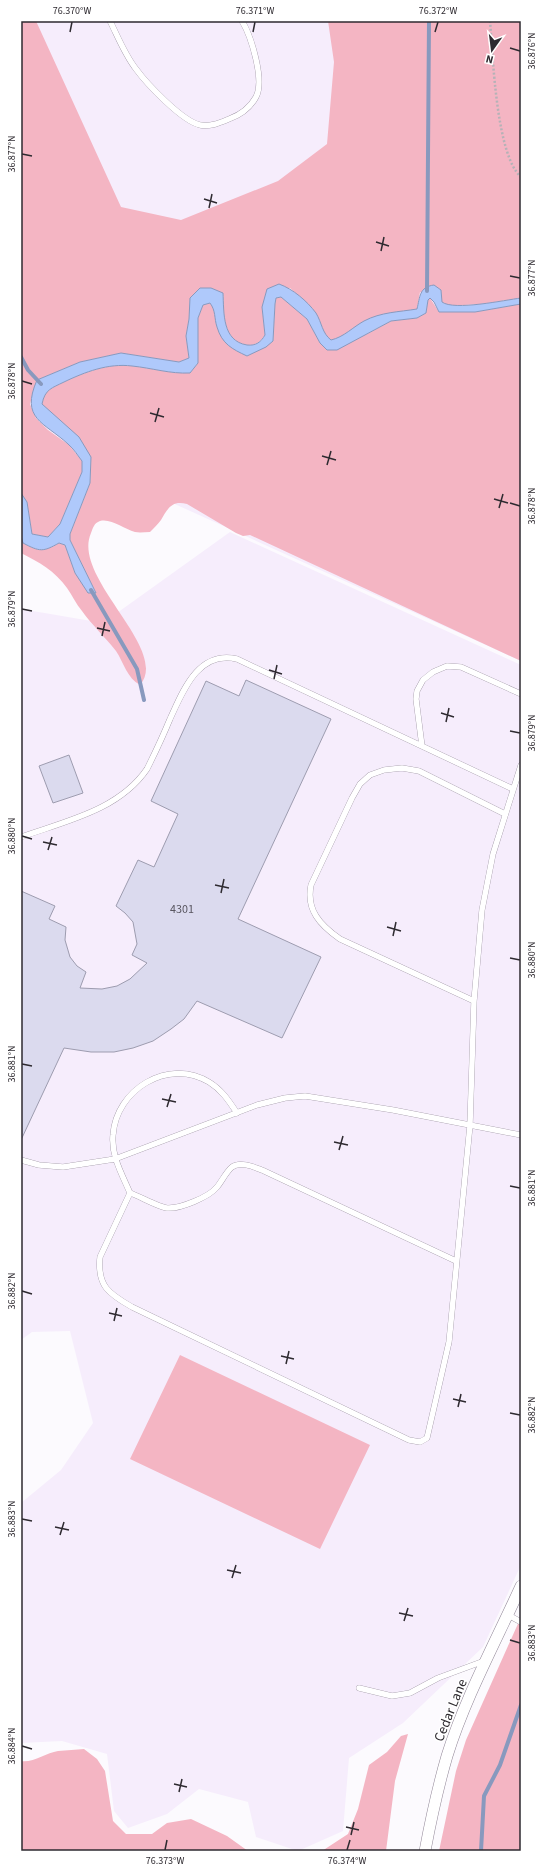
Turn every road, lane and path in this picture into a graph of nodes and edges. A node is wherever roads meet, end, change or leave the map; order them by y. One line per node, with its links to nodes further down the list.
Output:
1 (110, 21): 2 (lane)
2 (242, 21)
3 (490, 21): 4 (path)
4 (521, 177)
5 (521, 694): 6 (lane)
6 (422, 746): 8 (lane); 10 (lane)
7 (521, 765): 8 (lane)
8 (513, 789): 9 (lane)
9 (505, 814): 11 (lane); 11 (lane)
10 (21, 837)
11 (474, 1001): 13 (lane)
12 (237, 1113): 13 (lane); 15 (lane); 15 (lane)
13 (470, 1125): 14 (lane); 18 (lane)
14 (521, 1135)
15 (115, 1159): 16 (lane); 17 (lane)
16 (21, 1160)
17 (130, 1193): 18 (lane); 18 (lane)
18 (456, 1261)
19 (521, 1586): 20 (street, Cedar Lane)
20 (508, 1615): 21 (lane); 22 (street, Cedar Lane)
21 (521, 1622)
22 (486, 1661): 23 (lane); 24 (street, Cedar Lane)
23 (359, 1688)
24 (425, 1851)

